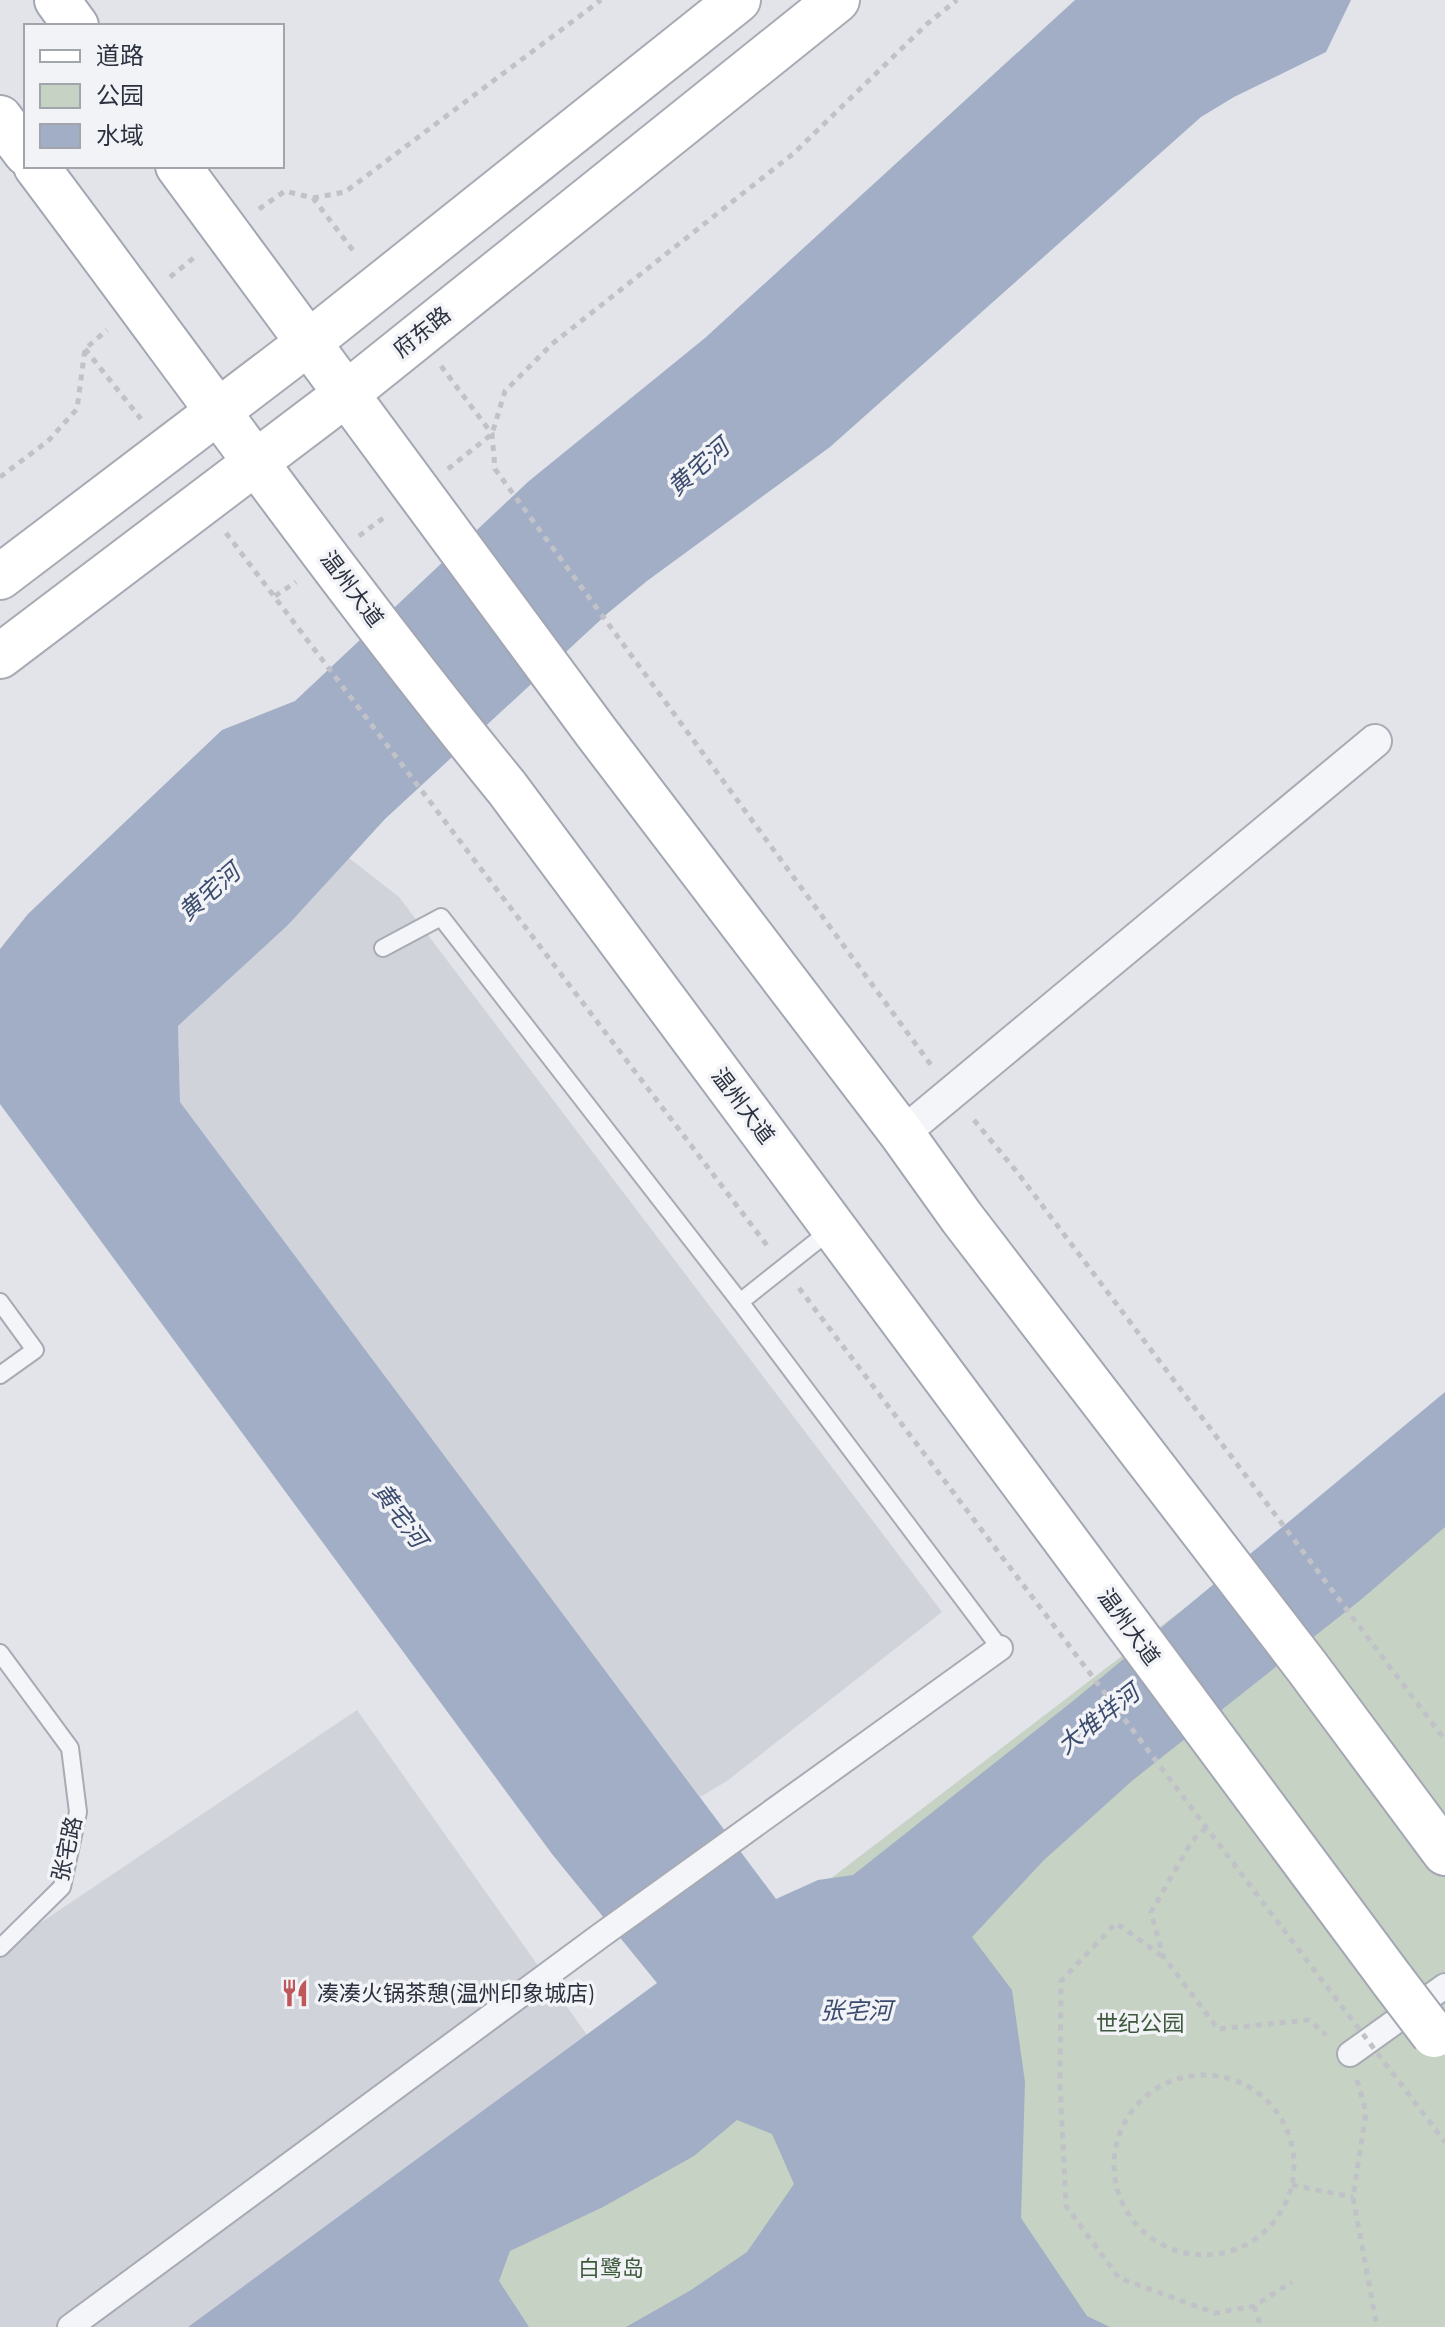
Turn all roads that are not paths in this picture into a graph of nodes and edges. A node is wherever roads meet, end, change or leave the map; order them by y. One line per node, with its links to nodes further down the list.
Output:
1 (57, 0): 4 (main road)
2 (738, 0): 9 (main road)
3 (837, 0): 10 (main road, 府东路)
4 (75, 24)
5 (0, 118): 6 (main road)
6 (24, 150)
7 (37, 168): 11 (main road, 温州大道)
8 (179, 168): 9 (main road)
9 (308, 343): 10 (main road); 11 (main road)
10 (346, 394): 12 (main road, 府东路); 17 (main road)
11 (218, 410): 12 (main road, 温州大道); 13 (main road)
12 (256, 463): 14 (main road, 府东路); 18 (main road, 温州大道)
13 (0, 577)
14 (0, 656)
15 (1375, 741): 17 (street)
16 (383, 948): 20 (lane)
17 (902, 1134): 24 (main road)
18 (834, 1228): 20 (lane); 27 (main road, 温州大道, bridge)
19 (0, 1302): 21 (lane)
20 (740, 1302): 22 (lane)
21 (0, 1375)
22 (1000, 1648): 29 (street)
23 (0, 1653): 25 (lane, 张宅路)
24 (1445, 1853)
25 (0, 1948)
26 (1445, 1986): 28 (street)
27 (1440, 2043)
28 (1350, 2054)
29 (70, 2327)

